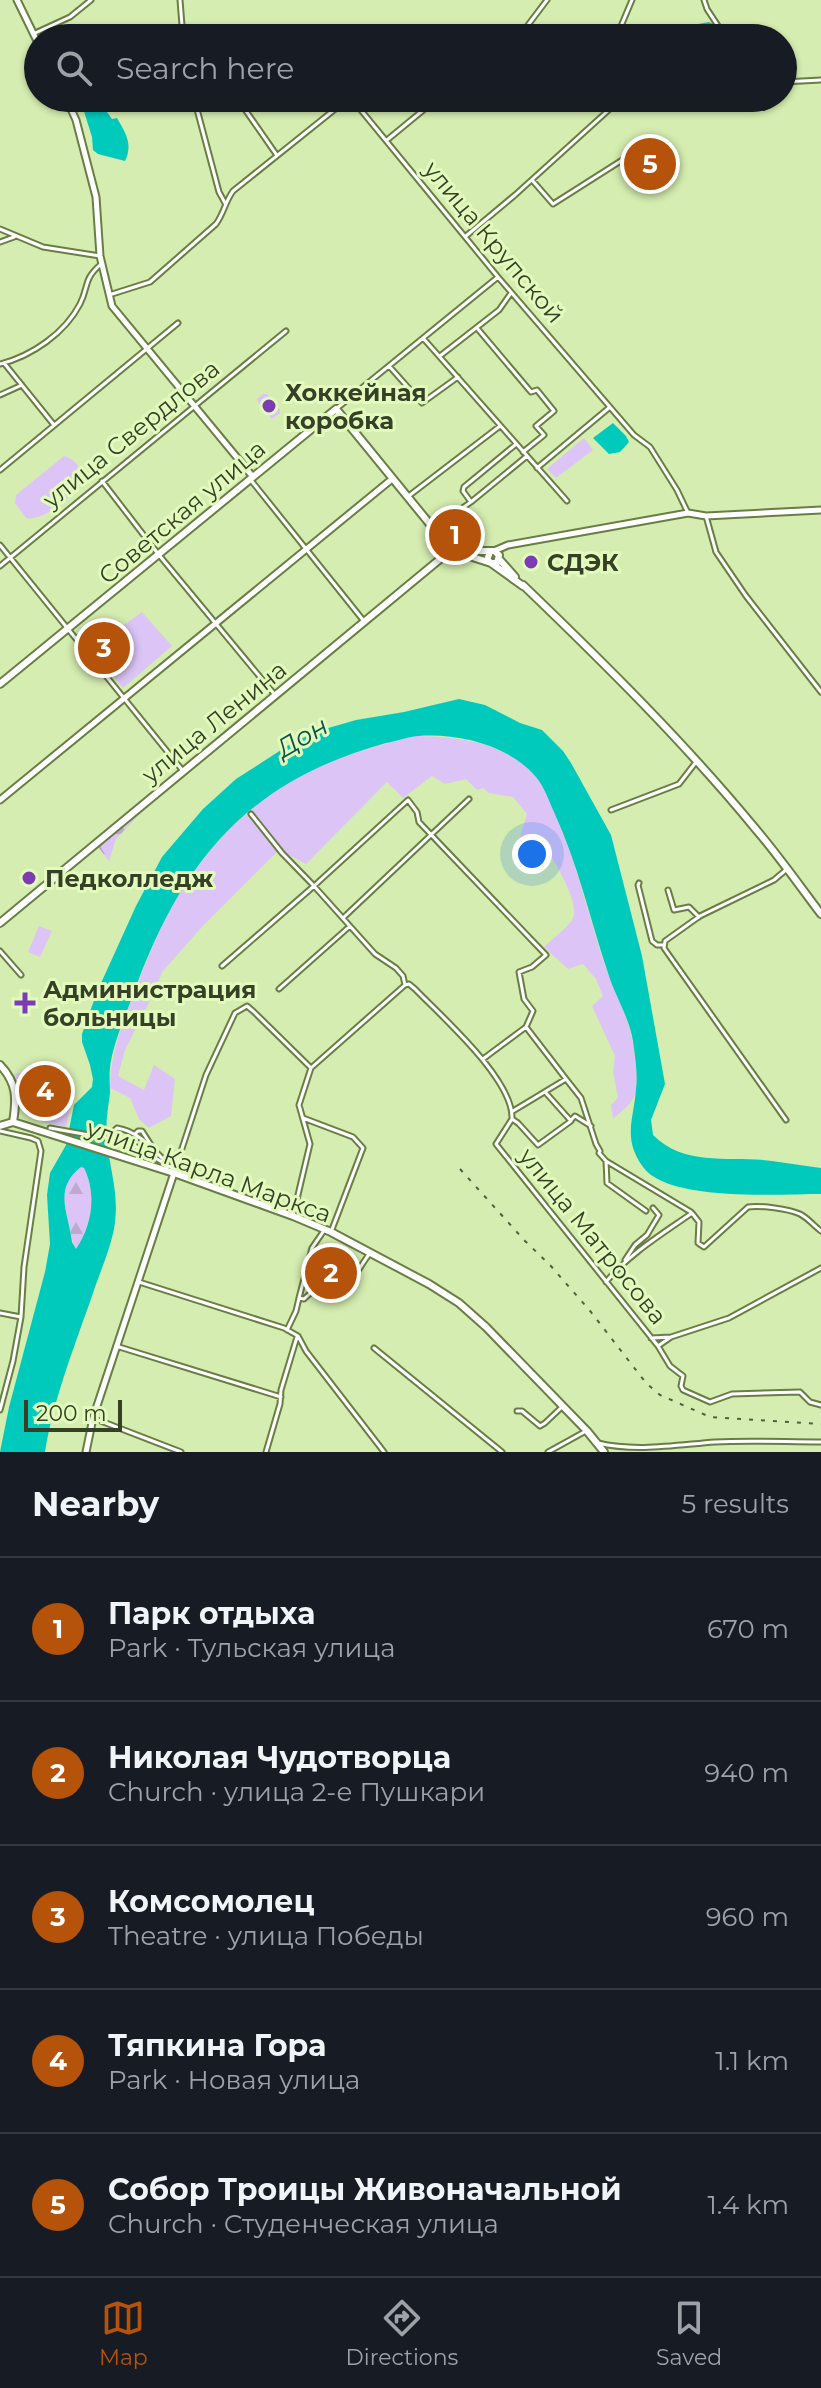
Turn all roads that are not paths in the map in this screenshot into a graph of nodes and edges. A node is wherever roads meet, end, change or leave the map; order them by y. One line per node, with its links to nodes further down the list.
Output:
1 (17, 0): 7 (street)
2 (91, 0): 8 (street)
3 (180, 0): 9 (street)
4 (547, 0): 10 (street)
5 (632, 0): 11 (street)
6 (704, 0): 12 (street)
7 (28, 24)
8 (55, 24)
9 (182, 24)
10 (529, 24)
11 (622, 24)
12 (717, 24)
13 (821, 80): 14 (street)
14 (797, 81)
15 (72, 112): 31 (street)
16 (198, 112): 26 (street)
17 (247, 112): 23 (street)
18 (332, 112): 23 (street)
19 (362, 112): 22 (street, улица Крупской)
20 (421, 112): 22 (street)
21 (607, 112): 25 (street)
22 (387, 140): 28 (street, улица Крупской)
23 (277, 155): 26 (street)
24 (627, 157): 25 (street)
25 (532, 180): 28 (street)
26 (225, 203): 34 (street)
27 (0, 229): 29 (street)
28 (466, 236): 32 (street, улица Крупской)
29 (14, 237): 30 (street); 31 (street)
30 (0, 242)
31 (100, 260): 34 (street); 41 (street)
32 (498, 277): 33 (street, улица Крупской); 38 (street, Советская улица)
33 (511, 293): 36 (street); 47 (street, улица Крупской)
34 (109, 295): 39 (street)
35 (178, 323): 39 (street)
36 (477, 328): 40 (street); 52 (street)
37 (286, 331): 46 (street, улица Свердлова)
38 (423, 338): 40 (street); 42 (street, Советская улица)
39 (148, 349): 46 (street); 49 (street)
40 (440, 356): 43 (street)
41 (2, 364): 44 (street)
42 (389, 366): 43 (street); 48 (street, Советская улица)
43 (458, 377): 50 (street)
44 (23, 384): 45 (street); 49 (street)
45 (0, 395)
46 (195, 407): 56 (street); 58 (street, улица Свердлова)
47 (610, 407): 54 (street); 63 (street, улица Крупской)
48 (336, 409): 56 (main road, Советская улица); 57 (main road)
49 (54, 425): 55 (street)
50 (500, 426): 51 (street); 59 (street)
51 (516, 444): 52 (street); 61 (street)
52 (523, 452): 53 (street)
53 (527, 456): 54 (street); 61 (street)
54 (537, 468): 60 (street)
55 (0, 470)
56 (252, 478): 68 (street); 71 (main road, Советская улица)
57 (392, 479): 59 (main road); 68 (street)
58 (102, 481): 71 (street); 72 (street, улица Свердлова)
59 (406, 497): 65 (main road)
60 (567, 501)
61 (471, 502): 65 (street)
62 (821, 510): 64 (street)
63 (688, 513): 64 (street); 67 (street)
64 (706, 516): 81 (street)
65 (433, 529): 69 (main road)
66 (0, 545): 72 (street)
67 (508, 545): 70 (street); 73 (street)
68 (306, 550): 77 (street); 78 (street)
69 (451, 550): 70 (main road); 74 (main road); 77 (main road, улица Ленина)
70 (492, 552): 73 (main road); 74 (main road)
71 (159, 555): 78 (street); 79 (main road, Советская улица)
72 (10, 557): 75 (street, улица Свердлова); 79 (street)
73 (499, 559): 74 (main road); 76 (main road)
74 (491, 563): 76 (main road)
75 (0, 566)
76 (523, 586): 84 (main road)
77 (364, 622): 82 (main road, улица Ленина)
78 (216, 623): 82 (street); 83 (street)
79 (68, 629): 80 (main road, Советская улица); 83 (street)
80 (0, 684)
81 (821, 692)
82 (275, 695): 85 (main road, улица Ленина)
83 (123, 699): 85 (street); 87 (street)
84 (696, 762): 88 (street); 91 (main road)
85 (183, 771): 98 (main road, улица Ленина)
86 (469, 799): 90 (street)
87 (0, 800)
88 (611, 810)
89 (251, 814): 93 (street)
90 (431, 835): 93 (street); 97 (street); 106 (street)
91 (787, 869): 95 (main road); 96 (street)
92 (639, 883): 100 (street)
93 (314, 886): 97 (street); 102 (street)
94 (668, 890): 96 (street)
95 (821, 914)
96 (699, 917): 100 (street)
97 (343, 918): 99 (street)
98 (0, 923)
99 (350, 926): 104 (street); 105 (street)
100 (664, 945): 115 (street)
101 (0, 951): 103 (street)
102 (222, 966)
103 (21, 975)
104 (405, 985): 107 (street); 109 (street)
105 (279, 989)
106 (526, 1027): 107 (street); 110 (street)
107 (483, 1059): 112 (street)
108 (0, 1065): 117 (main road)
109 (311, 1068): 113 (street); 124 (street)
110 (566, 1079): 111 (street); 118 (street)
111 (546, 1093): 112 (street); 116 (street)
112 (513, 1111): 114 (street)
113 (303, 1118): 128 (street); 129 (street)
114 (512, 1119): 116 (street); 137 (street, улица Матросова)
115 (786, 1120)
116 (571, 1121): 118 (street)
117 (13, 1122): 119 (main road); 120 (main road, улица Карла Маркса)
118 (591, 1126): 122 (street)
119 (0, 1129): 140 (street)
120 (49, 1131): 123 (main road, улица Карла Маркса); 123 (street, улица Карла Маркса)
121 (114, 1131): 123 (street)
122 (606, 1161): 126 (street); 127 (street)
123 (166, 1168): 124 (main road, улица Карла Маркса)
124 (174, 1171): 128 (main road, улица Карла Маркса); 136 (street)
125 (653, 1208): 131 (street)
126 (646, 1211)
127 (692, 1213): 130 (street); 132 (street)
128 (293, 1216): 129 (main road, улица Карла Маркса)
129 (328, 1231): 133 (main road, улица Карла Маркса); 138 (street)
130 (821, 1231)
131 (647, 1235): 132 (street); 134 (street)
132 (638, 1251): 134 (street)
133 (370, 1253): 138 (street); 151 (main road, улица Карла Маркса)
134 (624, 1263): 137 (street)
135 (821, 1268): 143 (street)
136 (139, 1282): 141 (street); 145 (street)
137 (606, 1282): 144 (street, улица Матросова)
138 (299, 1298): 141 (street)
139 (0, 1313): 140 (street)
140 (21, 1317): 148 (street)
141 (287, 1330): 142 (street)
142 (296, 1335): 149 (street); 161 (street)
143 (671, 1337): 144 (street); 146 (street)
144 (651, 1338): 146 (street, улица Матросова)
145 (116, 1346): 149 (street); 154 (street)
146 (658, 1346): 150 (street, улица Матросова)
147 (374, 1348): 162 (street)
148 (2, 1392): 152 (street)
149 (281, 1397): 160 (street)
150 (821, 1405)
151 (563, 1406): 153 (street); 155 (main road, улица Карла Маркса)
152 (0, 1410)
153 (517, 1411)
154 (93, 1418): 158 (street); 159 (street)
155 (586, 1431): 156 (main road, улица Карла Маркса); 163 (street)
156 (597, 1442): 157 (street); 164 (main road, улица Карла Маркса)
157 (821, 1442)
158 (86, 1452)
159 (181, 1452)
160 (266, 1452)
161 (384, 1452)
162 (502, 1452)
163 (548, 1452)
164 (604, 1452)

